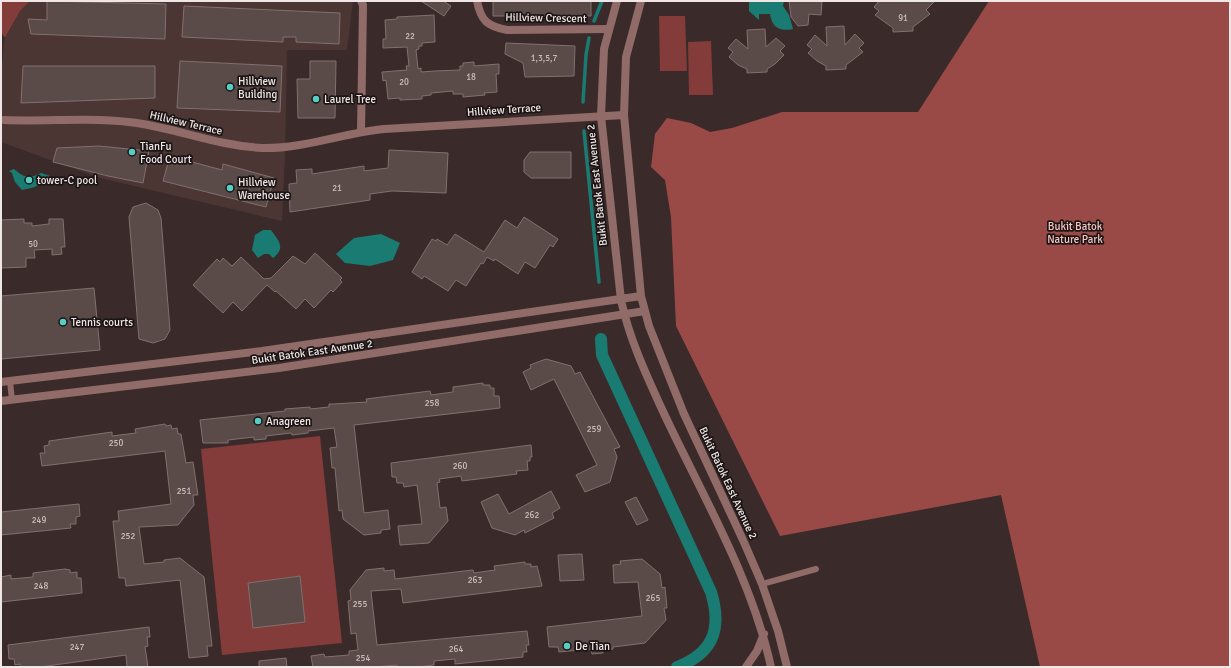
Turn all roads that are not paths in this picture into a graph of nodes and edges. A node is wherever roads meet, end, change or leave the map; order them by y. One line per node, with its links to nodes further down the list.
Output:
1 (361, 1): 9 (street)
2 (477, 1): 5 (street, Hillview Crescent)
3 (617, 1): 5 (street, Bukit Batok East Avenue 2)
4 (641, 1): 6 (street, Bukit Batok East Avenue 2)
5 (608, 29): 7 (street, Bukit Batok East Avenue 2)
6 (624, 115): 7 (street, Hillview Terrace); 10 (street, Bukit Batok East Avenue 2)
7 (601, 116): 9 (street, Hillview Terrace); 11 (street, Bukit Batok East Avenue 2)
8 (4, 120): 9 (street, Hillview Terrace)
9 (361, 131)
10 (640, 296): 11 (street, Bukit Batok East Avenue 2); 12 (street, Bukit Batok East Avenue 2)
11 (621, 300): 13 (street, Bukit Batok East Avenue 2); 14 (street, Bukit Batok East Avenue 2)
12 (645, 311): 13 (street, Bukit Batok East Avenue 2); 19 (street, Bukit Batok East Avenue 2)
13 (624, 315): 16 (street, Bukit Batok East Avenue 2); 20 (street, Bukit Batok East Avenue 2)
14 (10, 381): 15 (street, Bukit Batok East Avenue 2); 16 (lane)
15 (1, 382)
16 (12, 400): 17 (street, Bukit Batok East Avenue 2)
17 (1, 401)
18 (816, 569): 19 (lane)
19 (762, 584): 23 (street, Bukit Batok East Avenue 2)
20 (764, 634): 21 (street); 22 (street, Bukit Batok East Avenue 2)
21 (746, 667)
22 (771, 667)
23 (787, 667)

